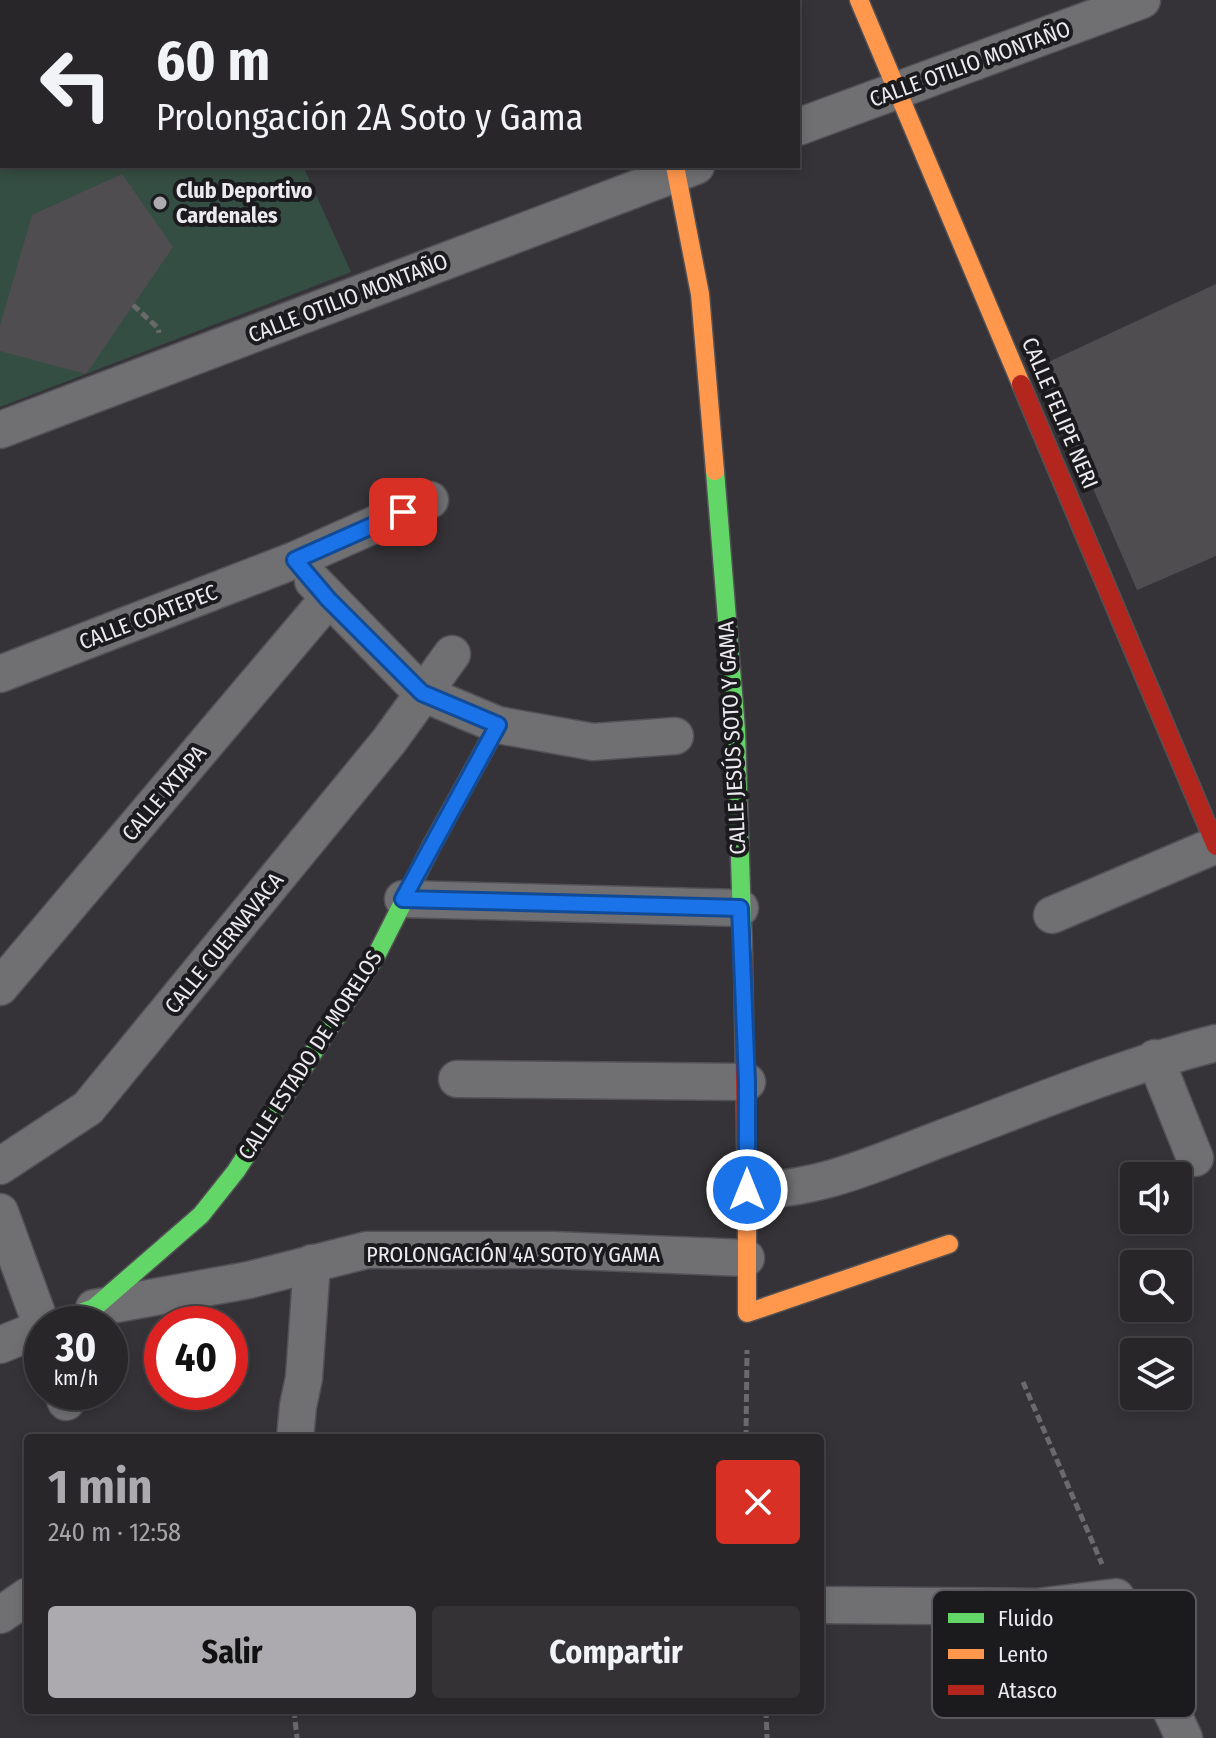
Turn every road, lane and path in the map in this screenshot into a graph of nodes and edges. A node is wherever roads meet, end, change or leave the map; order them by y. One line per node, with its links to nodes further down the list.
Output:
1 (859, 0): 3 (street, CALLE FELIPE NERI)
2 (1142, 0): 3 (street, CALLE OTILIO MONTAÑO)
3 (898, 90): 4 (street, CALLE OTILIO MONTAÑO); 15 (street, CALLE FELIPE NERI)
4 (800, 126)
5 (682, 169): 6 (street, CALLE OTILIO MONTAÑO); 17 (street, CALLE JESÚS SOTO Y GAMA)
6 (0, 430)
7 (430, 500): 8 (street, CALLE COATEPEC)
8 (295, 560): 9 (street); 11 (street, CALLE COATEPEC)
9 (328, 599): 12 (street); 19 (street, CALLE IXTAPA)
10 (452, 654): 12 (street, CALLE CUERNAVACA)
11 (0, 674)
12 (422, 693): 13 (street); 25 (street, CALLE CUERNAVACA)
13 (498, 725): 14 (street); 16 (street, CALLE ESTADO DE MORELOS)
14 (675, 736)
15 (1216, 845): 18 (street)
16 (403, 899): 17 (street); 32 (street, CALLE ESTADO DE MORELOS)
17 (740, 908): 23 (street, CALLE JESÚS SOTO Y GAMA)
18 (1052, 915)
19 (0, 987)
20 (1216, 1043): 21 (street)
21 (1155, 1058): 24 (street); 26 (street)
22 (457, 1079): 23 (street)
23 (747, 1082): 26 (street, CALLE JESÚS SOTO Y GAMA)
24 (1195, 1158)
25 (0, 1166)
26 (747, 1190): 29 (street, CALLE JESÚS SOTO Y GAMA)
27 (0, 1212): 31 (street)
28 (949, 1244): 34 (street)
29 (746, 1258): 30 (street, PROLONGACIÓN 4A SOTO Y GAMA); 34 (street, CALLE JESÚS SOTO Y GAMA)
30 (312, 1263): 33 (street, PROLONGACIÓN 4A SOTO Y GAMA); 38 (street)
31 (34, 1306)
32 (96, 1306)
33 (105, 1306)
34 (747, 1313): 39 (path)
35 (24, 1335): 36 (street)
36 (0, 1345)
37 (1023, 1382): 40 (path)
38 (295, 1434)
39 (746, 1434)
40 (1113, 1590)
41 (24, 1599): 44 (street)
42 (824, 1605): 43 (street)
43 (932, 1606)
44 (0, 1615)
45 (294, 1714): 48 (path)
46 (766, 1714): 49 (path)
47 (1175, 1718): 50 (street)
48 (297, 1738)
49 (767, 1738)
50 (1184, 1738)

